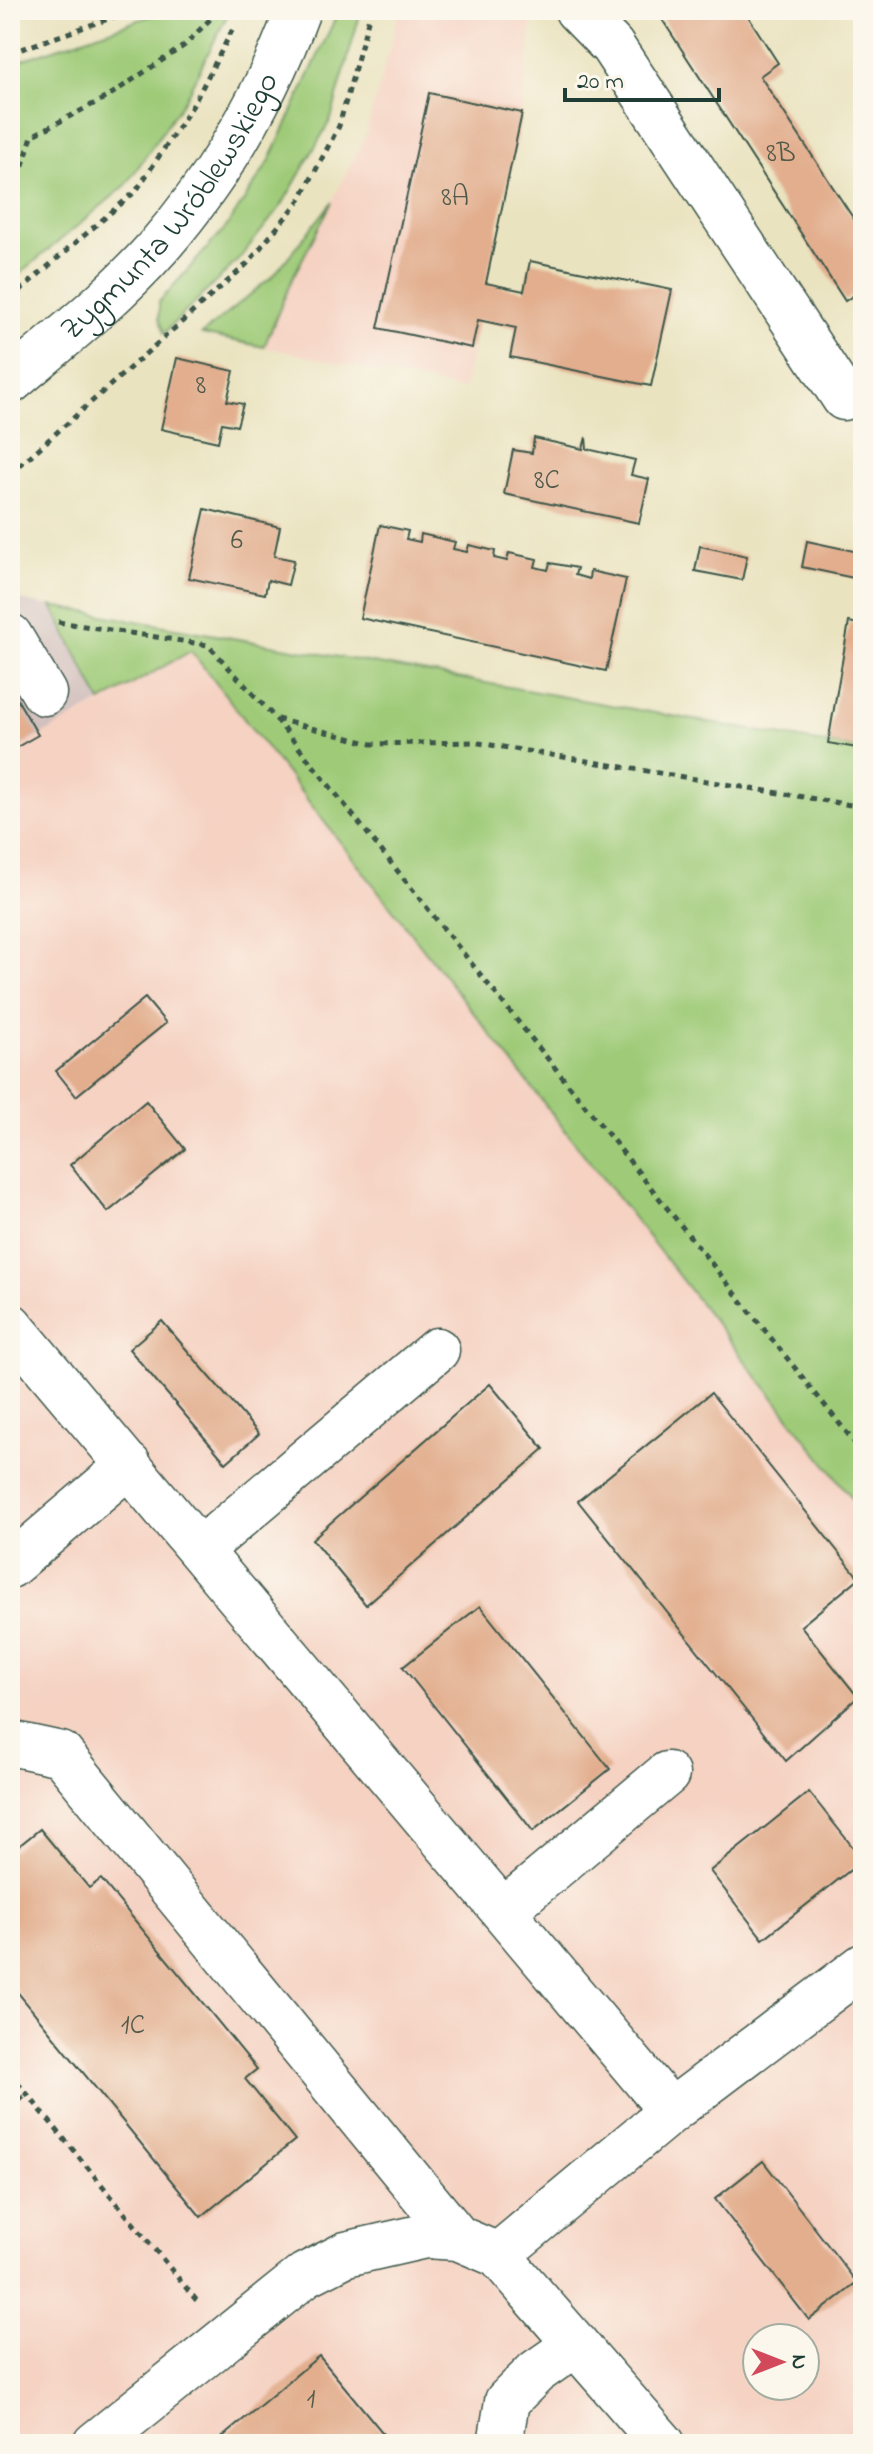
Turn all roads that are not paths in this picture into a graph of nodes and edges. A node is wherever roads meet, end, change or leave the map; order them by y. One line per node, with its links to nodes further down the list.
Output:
1 (298, 10): 3 (street, Zygmunta Wróblewskiego)
2 (577, 10): 4 (street)
3 (10, 382)
4 (844, 398)
5 (10, 636): 6 (street)
6 (44, 693)
7 (10, 1325): 9 (street)
8 (437, 1350): 10 (street)
9 (129, 1465): 10 (street); 11 (street)
10 (200, 1550): 14 (street)
11 (10, 1566)
12 (10, 1743): 17 (street)
13 (667, 1774): 14 (street)
14 (503, 1911): 16 (street)
15 (863, 1966): 16 (street)
16 (671, 2111): 18 (street)
17 (458, 2238): 18 (street); 20 (street)
18 (498, 2255): 19 (street)
19 (576, 2344): 21 (street); 22 (street)
20 (95, 2444)
21 (500, 2444)
22 (663, 2444)

